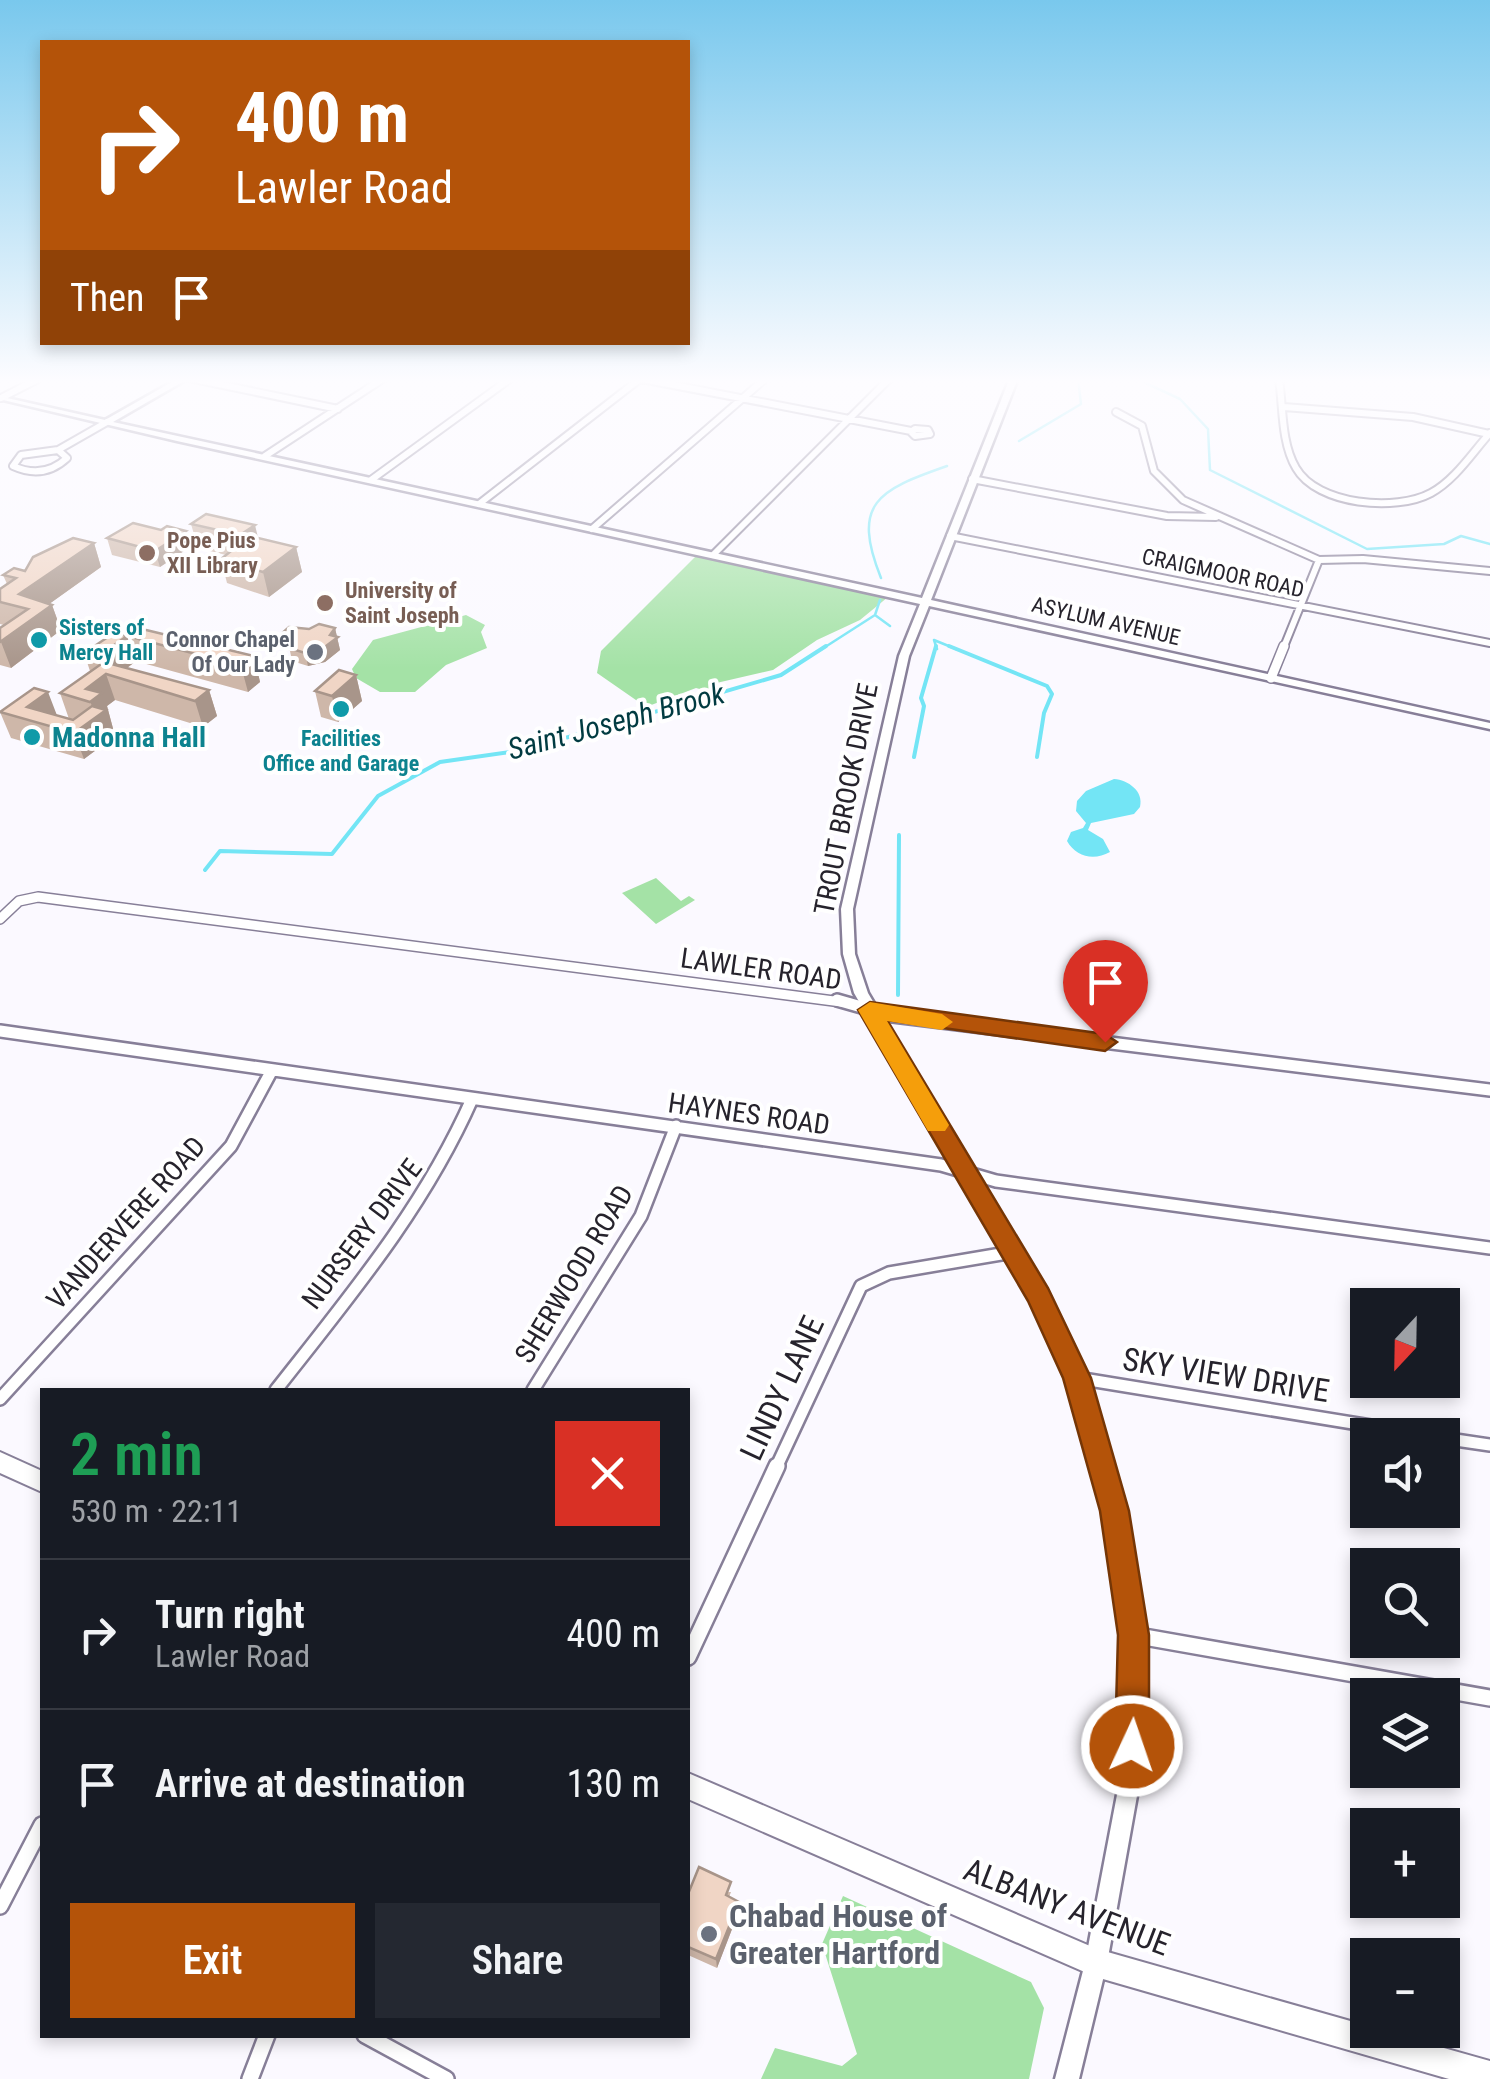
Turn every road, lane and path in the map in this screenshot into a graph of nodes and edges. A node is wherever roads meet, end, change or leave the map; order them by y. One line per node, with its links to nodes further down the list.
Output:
1 (349, 475): 11 (main road, ASYLUM AVENUE)
2 (378, 475): 11 (street)
3 (514, 475): 12 (street)
4 (654, 475): 14 (street)
5 (792, 475): 16 (street)
6 (974, 475): 10 (main road, TROUT BROOK DRIVE)
7 (1158, 475): 13 (street)
8 (1302, 475): 9 (street)
9 (1449, 475)
10 (972, 479): 13 (street); 15 (main road, TROUT BROOK DRIVE)
11 (371, 480): 12 (main road, ASYLUM AVENUE)
12 (477, 503): 14 (main road, ASYLUM AVENUE)
13 (1216, 516): 17 (street)
14 (592, 528): 16 (main road, ASYLUM AVENUE)
15 (950, 536): 19 (main road, TROUT BROOK DRIVE); 20 (street, CRAIGMOOR ROAD)
16 (713, 555): 19 (main road, ASYLUM AVENUE)
17 (1319, 560): 18 (street); 20 (street)
18 (1490, 572)
19 (924, 601): 22 (main road, ASYLUM AVENUE); 25 (main road, TROUT BROOK DRIVE)
20 (1299, 606): 21 (street, CRAIGMOOR ROAD); 22 (street)
21 (1490, 643)
22 (1271, 678): 23 (main road, ASYLUM AVENUE)
23 (1490, 726)
24 (0, 919): 25 (street, LAWLER ROAD)
25 (870, 1010): 28 (street, LAWLER ROAD); 31 (main road, TROUT BROOK DRIVE)
26 (0, 1031): 27 (street, HAYNES ROAD)
27 (272, 1070): 29 (street, HAYNES ROAD); 37 (street, VANDERVERE ROAD)
28 (1490, 1090)
29 (472, 1099): 30 (street, HAYNES ROAD); 35 (street, NURSERY DRIVE)
30 (676, 1126): 31 (street, HAYNES ROAD); 36 (street, SHERWOOD ROAD)
31 (965, 1172): 32 (street, HAYNES ROAD); 33 (main road, TROUT BROOK DRIVE)
32 (1490, 1248)
33 (1013, 1252): 34 (main road, TROUT BROOK DRIVE); 44 (street, LINDY LANE)
34 (1077, 1378): 38 (street, SKY VIEW DRIVE); 43 (main road, TROUT BROOK DRIVE)
35 (278, 1388)
36 (534, 1388)
37 (0, 1399)
38 (1350, 1423)
39 (1460, 1441): 40 (street)
40 (1490, 1445)
41 (0, 1462): 42 (highway)
42 (40, 1481)
43 (1134, 1635): 45 (street); 49 (main road, TROUT BROOK DRIVE)
44 (690, 1653)
45 (1490, 1698)
46 (690, 1787): 49 (highway, ALBANY AVENUE)
47 (40, 1830): 48 (street)
48 (0, 1906)
49 (1096, 1963): 52 (highway, ALBANY AVENUE); 55 (main road, TROUT BROOK DRIVE)
50 (265, 2038): 53 (street)
51 (371, 2038): 54 (street)
52 (1490, 2076)
53 (250, 2079)
54 (446, 2079)
55 (1067, 2079)

